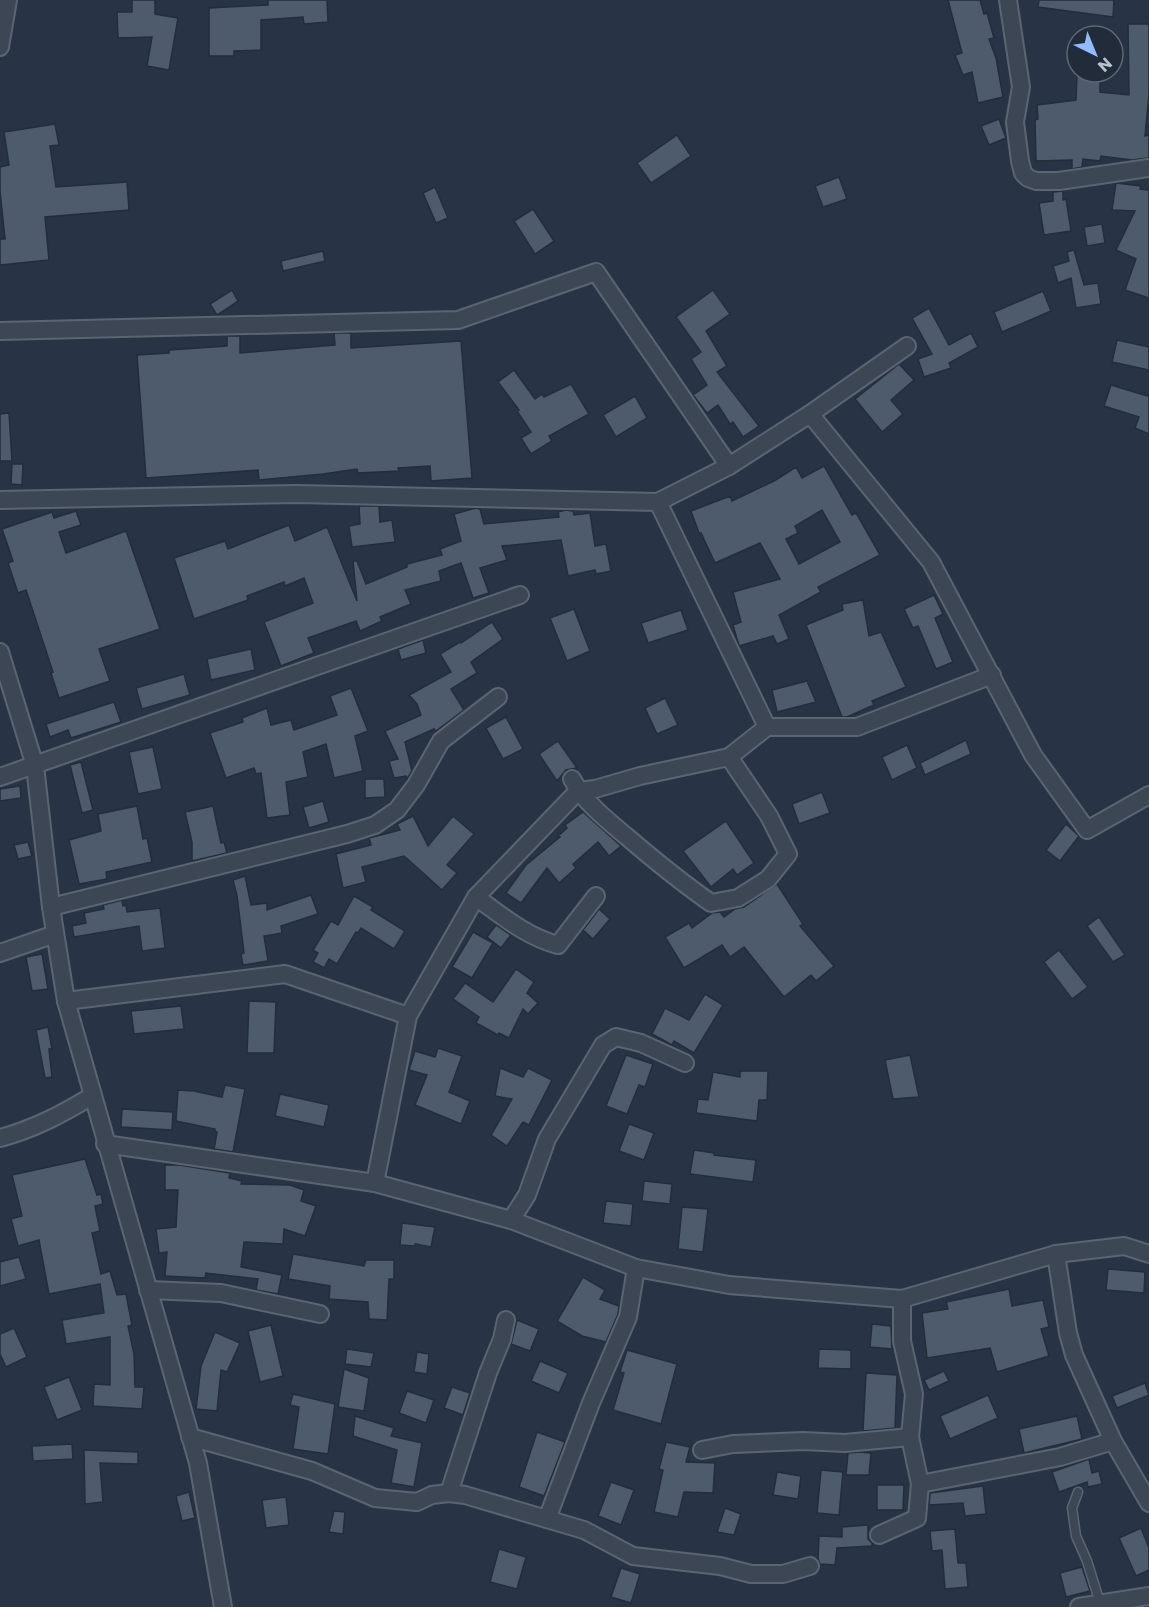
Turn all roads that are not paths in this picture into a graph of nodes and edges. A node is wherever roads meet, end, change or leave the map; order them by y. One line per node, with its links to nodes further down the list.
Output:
1 (8, 0): 3 (street)
2 (1008, 0): 4 (street)
3 (0, 47)
4 (1149, 168)
5 (0, 330): 8 (street)
6 (907, 346): 7 (street)
7 (810, 414): 8 (street); 13 (street)
8 (729, 466): 10 (street)
9 (0, 500): 10 (street)
10 (658, 502): 15 (street)
11 (520, 596): 17 (street)
12 (0, 652): 17 (street)
13 (992, 675): 15 (street); 20 (street)
14 (498, 697): 23 (street)
15 (767, 727): 16 (street)
16 (729, 757): 19 (street); 19 (street)
17 (35, 766): 18 (street); 23 (street)
18 (0, 777)
19 (575, 785): 22 (street)
20 (1149, 795)
21 (596, 896): 22 (street)
22 (476, 897): 27 (street)
23 (51, 906): 24 (street)
24 (56, 934): 25 (street); 26 (street)
25 (0, 953)
26 (66, 1001): 27 (street); 29 (street)
27 (408, 1016): 32 (street)
28 (685, 1063): 33 (street)
29 (92, 1096): 30 (street); 31 (street)
30 (0, 1138)
31 (105, 1144): 32 (street); 37 (street)
32 (375, 1183): 33 (street)
33 (511, 1220): 36 (street)
34 (1056, 1254): 35 (street); 38 (street); 43 (street)
35 (1149, 1254)
36 (636, 1268): 38 (street); 49 (street)
37 (148, 1290): 39 (street); 41 (street)
38 (902, 1299): 42 (street)
39 (320, 1314)
40 (506, 1320): 47 (street)
41 (190, 1437): 47 (street); 54 (street)
42 (910, 1437): 44 (street); 45 (street)
43 (1113, 1441): 45 (street); 48 (street)
44 (702, 1450)
45 (920, 1484): 50 (street)
46 (1078, 1492): 53 (lane)
47 (449, 1493): 49 (street)
48 (1149, 1503)
49 (547, 1519): 51 (street)
50 (879, 1535)
51 (810, 1566)
52 (1149, 1596): 53 (street)
53 (1100, 1603): 55 (street)
54 (223, 1607)
55 (1079, 1607)

